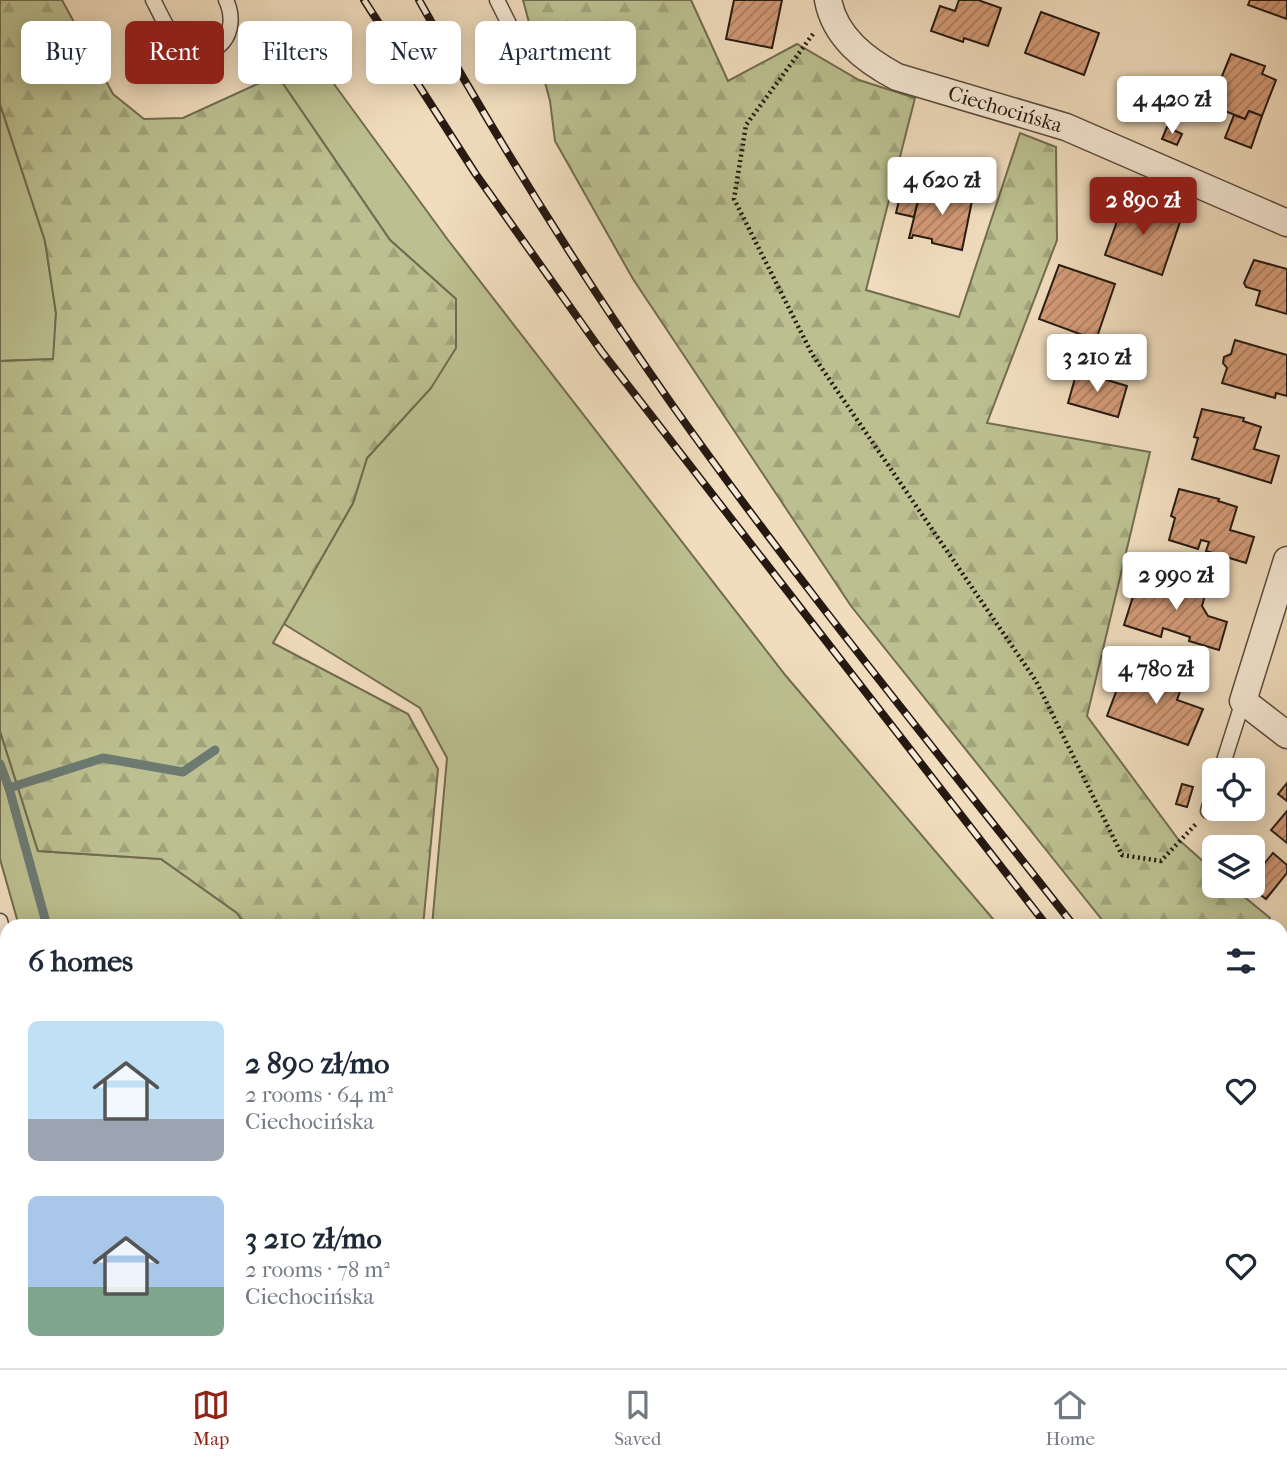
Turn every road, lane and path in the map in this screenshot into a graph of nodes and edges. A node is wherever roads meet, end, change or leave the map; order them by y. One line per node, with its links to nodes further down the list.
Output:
1 (153, 0): 2 (lane)
2 (226, 0)
3 (497, 0): 5 (lane)
4 (829, 6): 6 (street, Ciechocińska); 11 (path)
5 (508, 21)
6 (1287, 223)
7 (1287, 560): 8 (street)
8 (1243, 701): 9 (street); 10 (lane)
9 (1287, 735)
10 (1225, 758)
11 (1202, 817)

